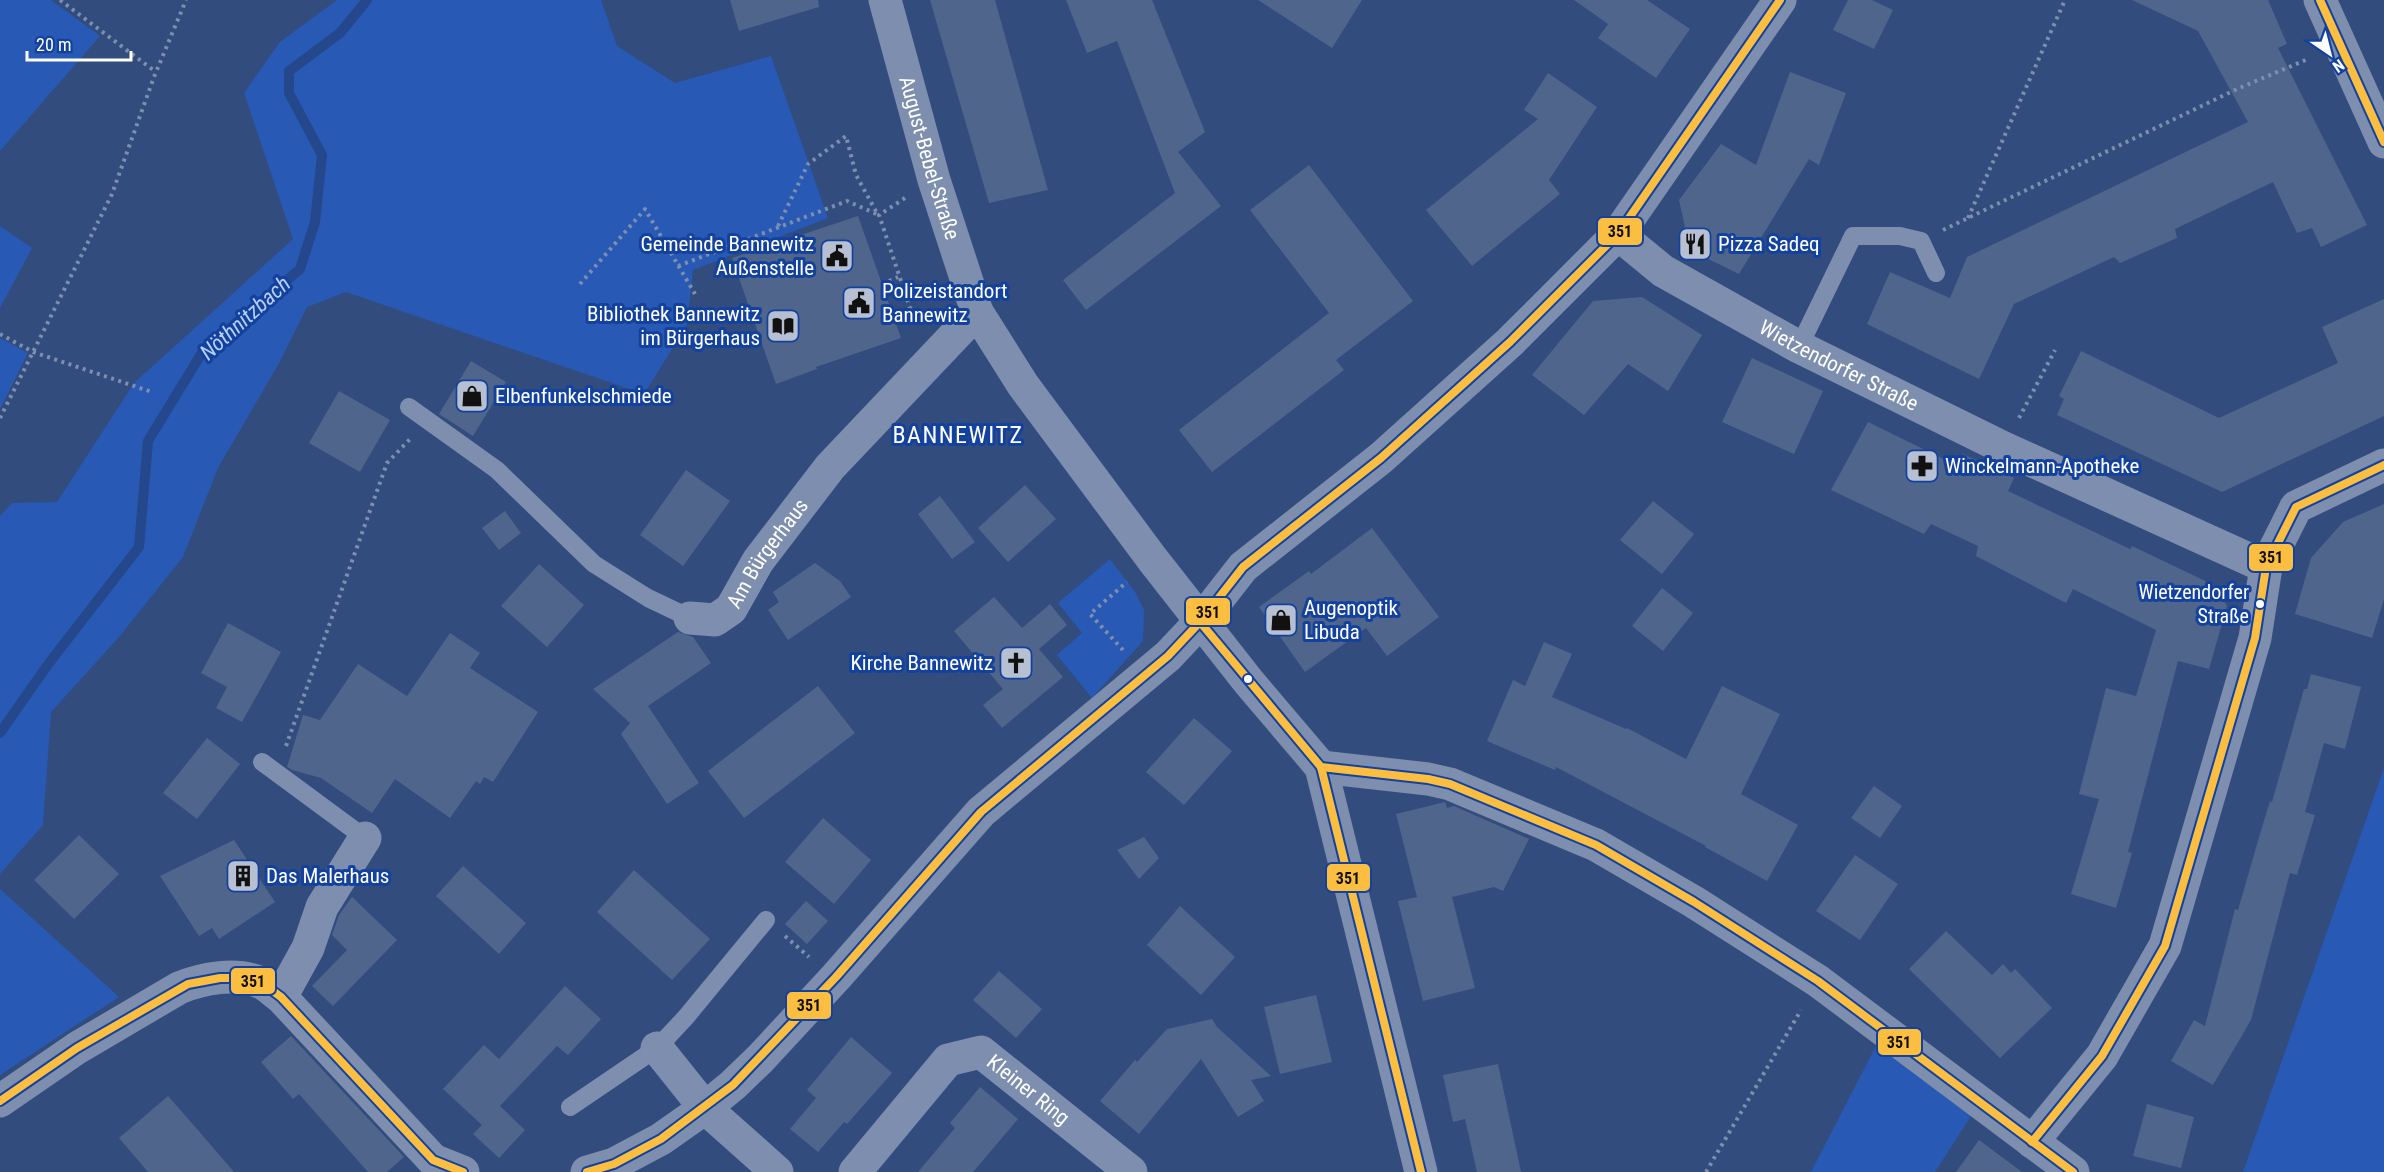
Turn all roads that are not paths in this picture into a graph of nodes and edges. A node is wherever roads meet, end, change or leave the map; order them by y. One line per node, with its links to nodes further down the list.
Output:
1 (885, 0): 7 (street, August-Bebel-Straße)
2 (1780, 0): 5 (street)
3 (2320, 0): 4 (street)
4 (2384, 142)
5 (1618, 234): 8 (street, Wietzendorfer Straße); 13 (street)
6 (1936, 273): 8 (lane)
7 (977, 312): 12 (street, Am Bürgerhaus); 13 (street, August-Bebel-Straße)
8 (1798, 347): 11 (street, Wietzendorfer Straße)
9 (409, 407): 12 (lane, Am Bürgerhaus)
10 (2384, 465): 11 (street)
11 (2266, 567): 23 (street)
12 (690, 618)
13 (1200, 622): 15 (street, August-Bebel-Straße); 22 (street)
14 (262, 762): 16 (lane)
15 (1321, 767): 23 (street); 30 (street)
16 (365, 838): 18 (street)
17 (766, 920): 19 (lane)
18 (281, 997): 20 (street); 24 (street)
19 (657, 1048): 21 (lane); 22 (street)
20 (0, 1101)
21 (570, 1107)
22 (705, 1108): 26 (street); 27 (street)
23 (2032, 1142): 31 (street)
24 (427, 1166): 25 (street)
25 (463, 1172)
26 (587, 1172)
27 (777, 1172)
28 (855, 1172): 29 (street, Kleiner Ring)
29 (1131, 1172)
30 (1421, 1172)
31 (2073, 1172)

